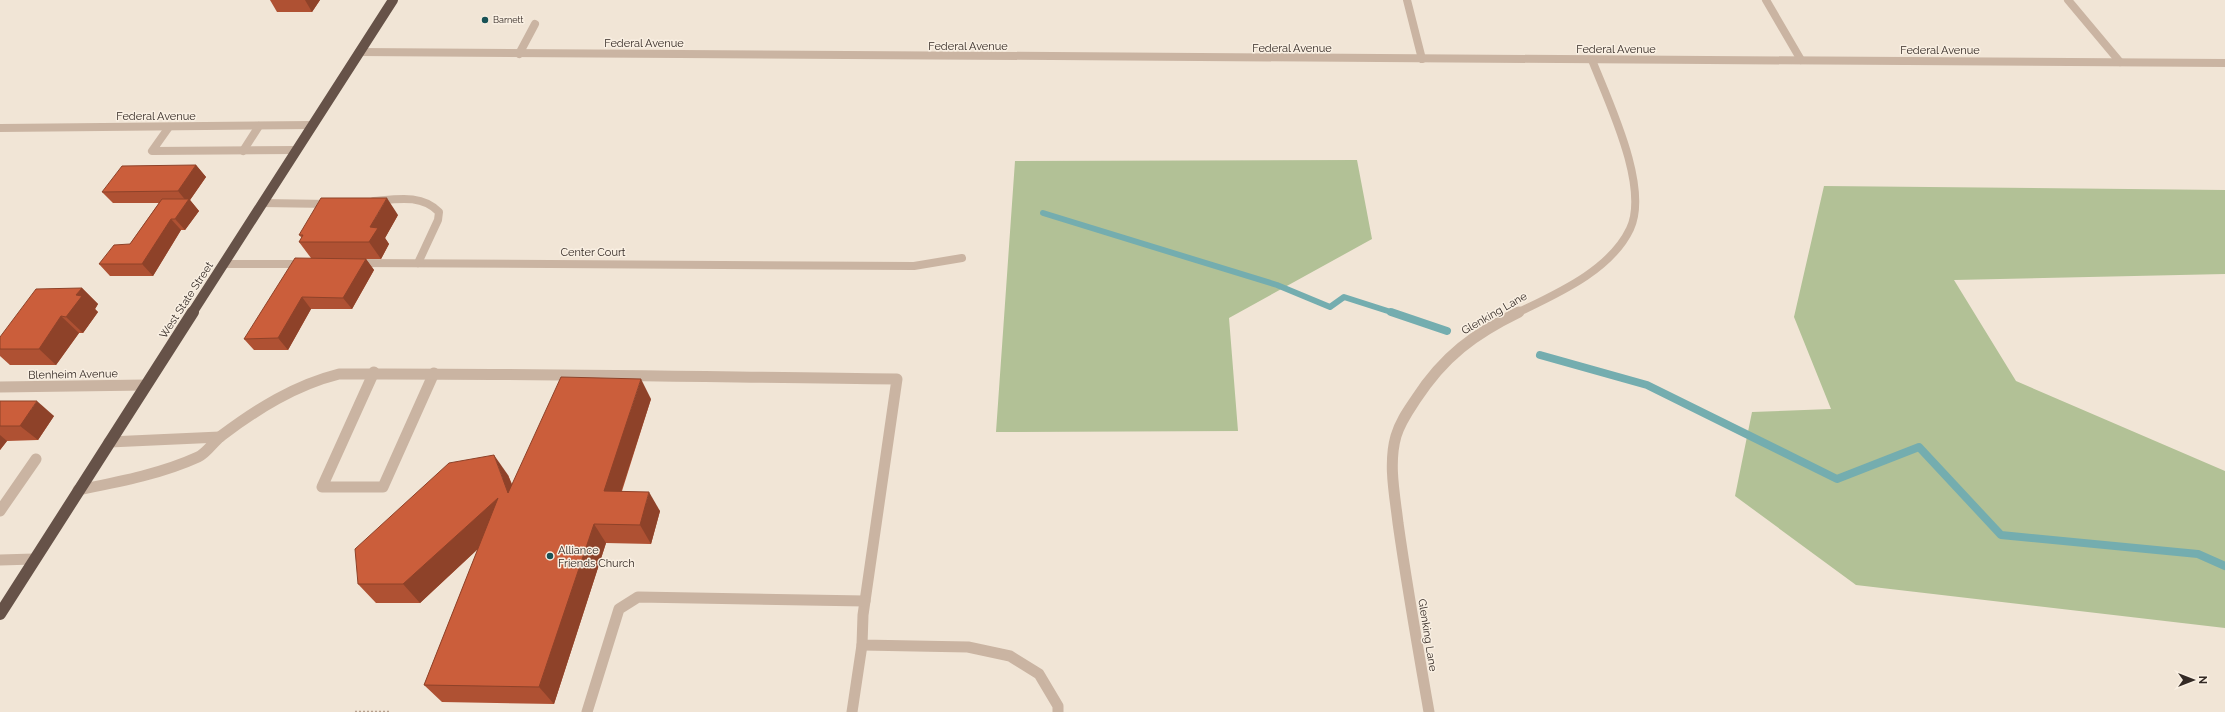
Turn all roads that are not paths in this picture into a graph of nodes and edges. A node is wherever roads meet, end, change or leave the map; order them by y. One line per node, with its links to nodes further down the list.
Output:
1 (393, 0): 6 (highway, West State Street)
2 (1407, 0): 8 (street)
3 (1766, 0): 10 (street)
4 (2068, 0): 11 (street)
5 (535, 24): 7 (street)
6 (360, 52): 7 (street, Federal Avenue); 13 (highway, West State Street)
7 (519, 54): 8 (street, Federal Avenue)
8 (1422, 59): 9 (street, Federal Avenue)
9 (1592, 60): 10 (street, Federal Avenue); 44 (street, Glenking Lane)
10 (1801, 60): 11 (street, Federal Avenue)
11 (2120, 62): 12 (street, Federal Avenue)
12 (2225, 63)
13 (313, 125): 15 (street, Federal Avenue); 18 (highway, West State Street)
14 (169, 126): 15 (street, Federal Avenue); 16 (street, Federal Avenue); 17 (street)
15 (260, 126): 17 (street)
16 (0, 128)
17 (243, 150): 18 (street)
18 (296, 150): 20 (highway, West State Street)
19 (361, 201): 24 (street)
20 (262, 203): 21 (street); 25 (highway, West State Street)
21 (341, 203)
22 (962, 258): 24 (street, Center Court)
23 (349, 263): 24 (street, Center Court)
24 (418, 263)
25 (223, 264): 26 (street); 29 (highway, West State Street)
26 (317, 264)
27 (374, 372): 28 (street); 28 (street); 31 (street)
28 (434, 373): 38 (street)
29 (146, 385): 30 (street, Blenheim Avenue); 32 (highway, West State Street)
30 (0, 387)
31 (220, 437): 32 (street); 34 (street)
32 (109, 442): 34 (highway, West State Street)
33 (36, 459): 35 (street)
34 (78, 490): 36 (highway, West State Street)
35 (0, 512)
36 (34, 559): 37 (street); 39 (highway, West State Street)
37 (0, 560)
38 (865, 601): 40 (street); 41 (street)
39 (0, 614)
40 (862, 645): 42 (street); 43 (street)
41 (587, 712)
42 (852, 712)
43 (1058, 712)
44 (1429, 712)

